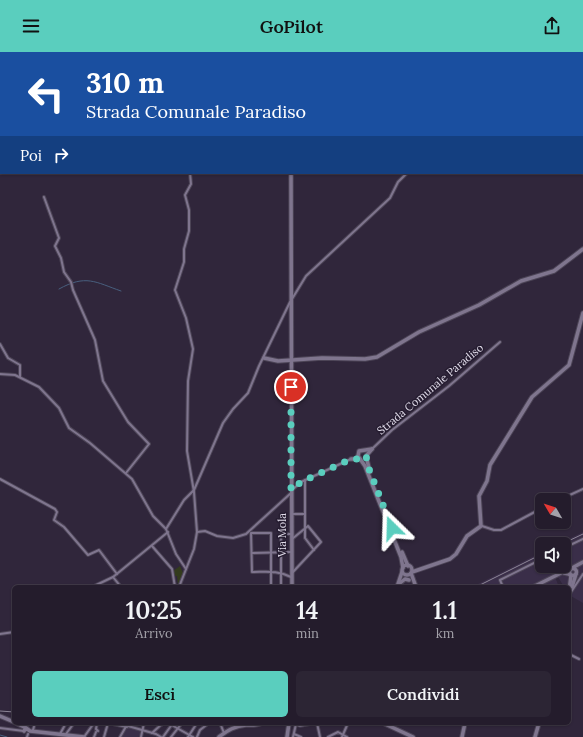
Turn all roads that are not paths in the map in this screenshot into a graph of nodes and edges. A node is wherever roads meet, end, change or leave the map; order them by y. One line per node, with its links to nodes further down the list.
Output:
1 (190, 174): 24 (street)
2 (291, 174): 6 (street, Via Mola)
3 (406, 174): 6 (street)
4 (44, 197): 20 (street)
5 (583, 248): 11 (street)
6 (291, 300): 10 (street); 11 (street, Via Mola)
7 (583, 313): 30 (street)
8 (500, 342): 14 (street, Strada Comunale Paradiso)
9 (0, 344): 13 (street)
10 (264, 358): 11 (street); 24 (street)
11 (291, 360): 25 (street, Via Mola)
12 (0, 374): 13 (street)
13 (20, 377): 20 (street)
14 (372, 449): 15 (street, Strada Comunale Paradiso); 17 (street, Strada Comunale Paradiso)
15 (364, 450): 16 (street, Strada Comunale Paradiso); 17 (street)
16 (358, 453): 18 (street); 19 (street)
17 (366, 456): 19 (street); 50 (street)
18 (351, 459): 19 (street); 22 (street)
19 (360, 459): 49 (street)
20 (126, 473): 31 (street)
21 (0, 479): 55 (street)
22 (305, 480): 25 (street); 29 (street)
23 (583, 489): 26 (street)
24 (194, 490): 31 (street); 34 (street)
25 (291, 492): 28 (street, Via Mola); 34 (street)
26 (571, 494)
27 (535, 512): 30 (street)
28 (292, 514): 29 (street); 35 (street, Via Mola)
29 (305, 514): 32 (street)
30 (481, 526): 50 (street)
31 (166, 529): 33 (street)
32 (304, 529): 36 (street); 40 (street); 40 (street)
33 (168, 532): 39 (street); 48 (street)
34 (197, 532): 48 (street)
35 (292, 534): 36 (street, Via Mola); 42 (street)
36 (292, 539): 43 (street, Via Mola)
37 (583, 539): 38 (street)
38 (571, 545)
39 (152, 546): 55 (street); 65 (street)
40 (314, 550): 58 (street)
41 (271, 552): 42 (street); 44 (street); 44 (street); 51 (street)
42 (281, 552): 43 (street); 52 (street)
43 (292, 552): 58 (street, Via Mola)
44 (252, 553): 51 (street)
45 (535, 562): 72 (street)
46 (583, 563): 47 (street); 54 (street)
47 (572, 568): 54 (street); 56 (street)
48 (186, 569): 66 (street)
49 (402, 570): 50 (street); 59 (street); 62 (street)
50 (410, 570): 59 (street); 71 (street)
51 (271, 572): 52 (street); 67 (street)
52 (281, 572): 58 (street); 68 (street)
53 (561, 573): 56 (street); 73 (street)
54 (576, 573): 56 (street); 75 (street)
55 (117, 574): 60 (street)
56 (570, 574): 74 (street)
57 (583, 574): 76 (street)
58 (291, 575): 69 (street, Via Mola)
59 (406, 575): 61 (street); 62 (street)
60 (113, 577): 63 (street); 64 (street)
61 (409, 580): 62 (street); 70 (street)
62 (399, 584)
63 (96, 585)
64 (119, 585)
65 (175, 585)
66 (180, 585)
67 (271, 585)
68 (281, 585)
69 (292, 585)
70 (413, 585)
71 (414, 585)
72 (502, 585)
73 (538, 585)
74 (569, 585)
75 (571, 587)
76 (571, 590)
77 (12, 632): 78 (street)
78 (0, 634)
79 (571, 655): 80 (street)
80 (579, 659)
81 (0, 716): 82 (street)
82 (12, 722)
83 (18, 725): 108 (street)
84 (34, 725): 112 (street)
85 (64, 725): 115 (street)
86 (73, 725): 113 (street)
87 (93, 725): 119 (street)
88 (97, 725): 120 (street)
89 (107, 725): 121 (street)
90 (128, 725): 109 (street); 122 (street)
91 (143, 725): 109 (street)
92 (161, 725): 110 (street)
93 (180, 725): 107 (street)
94 (196, 725): 117 (street)
95 (206, 725): 126 (street)
96 (221, 725): 111 (street)
97 (249, 725): 111 (street)
98 (289, 725): 128 (street)
99 (295, 725): 114 (street)
100 (317, 725): 131 (street)
101 (347, 725): 118 (street)
102 (386, 725): 134 (street)
103 (466, 725): 135 (street)
104 (538, 725): 136 (street)
105 (171, 726): 107 (street); 124 (street)
106 (0, 728): 108 (street)
107 (177, 729): 116 (street); 117 (street)
108 (25, 730): 112 (street)
109 (142, 730): 110 (street); 123 (street)
110 (152, 733): 124 (street)
111 (224, 733): 127 (street)
112 (29, 734): 115 (street)
113 (66, 734): 115 (street); 119 (street)
114 (294, 734): 129 (street); 130 (street)
115 (57, 735)
116 (173, 736)
117 (188, 736): 125 (street)
118 (343, 736): 132 (street); 133 (street)
119 (84, 737)
120 (94, 737)
121 (104, 737)
122 (120, 737)
123 (141, 737)
124 (162, 737)
125 (193, 737)
126 (197, 737)
127 (219, 737)
128 (287, 737)
129 (293, 737)
130 (301, 737)
131 (320, 737)
132 (328, 737)
133 (347, 737)
134 (413, 737)
135 (463, 737)
136 (535, 737)

